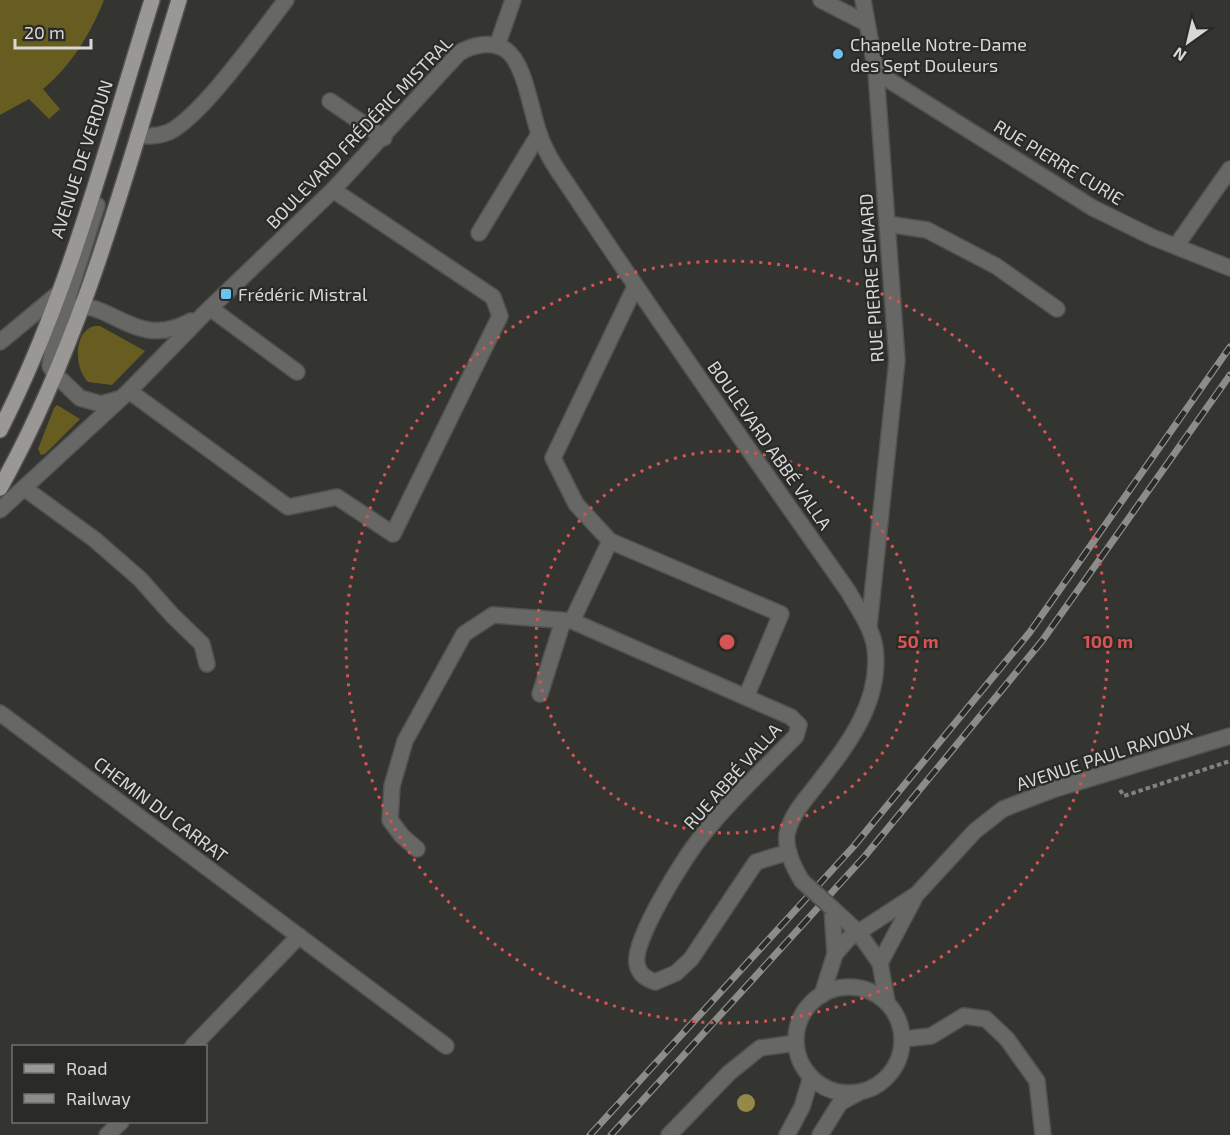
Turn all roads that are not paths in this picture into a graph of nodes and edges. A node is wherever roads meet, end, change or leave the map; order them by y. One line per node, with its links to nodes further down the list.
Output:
1 (152, 0): 9 (main road, AVENUE DE VERDUN)
2 (179, 0): 13 (main road)
3 (285, 0): 13 (street)
4 (513, 0): 8 (street)
5 (821, 0): 7 (street)
6 (863, 0): 7 (street, RUE PIERRE SEMARD)
7 (866, 23): 10 (street, RUE PIERRE SEMARD)
8 (497, 46): 12 (street, BOULEVARD ABBÉ VALLA); 14 (street, BOULEVARD FRÉDÉRIC MISTRAL)
9 (135, 55): 22 (main road, AVENUE DE VERDUN); 26 (street)
10 (876, 72): 17 (street, RUE PIERRE SEMARD); 19 (street, RUE PIERRE CURIE)
11 (330, 101): 14 (street)
12 (539, 134): 18 (street); 21 (street, BOULEVARD ABBÉ VALLA)
13 (138, 135): 23 (main road)
14 (384, 138): 16 (street, BOULEVARD FRÉDÉRIC MISTRAL)
15 (1230, 169): 19 (street)
16 (333, 190): 25 (street, BOULEVARD FRÉDÉRIC MISTRAL); 31 (street)
17 (887, 224): 24 (street); 38 (street, RUE PIERRE SEMARD)
18 (479, 233)
19 (1176, 246): 20 (street, RUE PIERRE CURIE)
20 (1230, 268)
21 (635, 287): 36 (street); 38 (street, BOULEVARD ABBÉ VALLA)
22 (58, 293): 27 (main road, AVENUE DE VERDUN); 28 (street)
23 (83, 305): 25 (street, BOULEVARD FRÉDÉRIC MISTRAL); 26 (street); 30 (main road)
24 (1057, 309)
25 (207, 311): 29 (street); 31 (street, BOULEVARD FRÉDÉRIC MISTRAL)
26 (65, 312): 27 (street); 30 (street)
27 (45, 329): 32 (main road)
28 (0, 342)
29 (297, 372)
30 (56, 375): 31 (street); 33 (main road)
31 (125, 395): 34 (street, BOULEVARD FRÉDÉRIC MISTRAL)
32 (0, 430)
33 (0, 488)
34 (24, 488): 35 (street, BOULEVARD FRÉDÉRIC MISTRAL); 39 (street)
35 (0, 510)
36 (610, 541): 37 (street); 41 (street)
37 (567, 621): 40 (street); 41 (street, RUE ABBÉ VALLA); 44 (street, RUE ABBÉ VALLA)
38 (869, 626): 45 (street, BOULEVARD ABBÉ VALLA)
39 (207, 664)
40 (540, 694)
41 (746, 697): 45 (street, RUE ABBÉ VALLA)
42 (0, 713): 49 (street, CHEMIN DU CARRAT)
43 (1230, 736): 46 (street, AVENUE PAUL RAVOUX)
44 (417, 849)
45 (789, 852): 47 (street, BOULEVARD ABBÉ VALLA, bridge)
46 (917, 894): 48 (street, AVENUE PAUL RAVOUX); 51 (street, AVENUE PAUL RAVOUX)
47 (832, 908): 48 (street); 50 (street)
48 (858, 932): 50 (street, AVENUE PAUL RAVOUX); 51 (street)
49 (299, 936): 56 (street); 57 (street, CHEMIN DU CARRAT)
50 (835, 954): 52 (street)
51 (880, 963): 53 (street)
52 (822, 995): 53 (street); 55 (street)
53 (886, 1002): 54 (street)
54 (903, 1039): 59 (street); 63 (street)
55 (796, 1042): 58 (street); 60 (street)
56 (195, 1045)
57 (446, 1046)
58 (811, 1077): 59 (street); 61 (street)
59 (858, 1093): 62 (street)
60 (669, 1135)
61 (787, 1135)
62 (820, 1135)
63 (1043, 1135)

